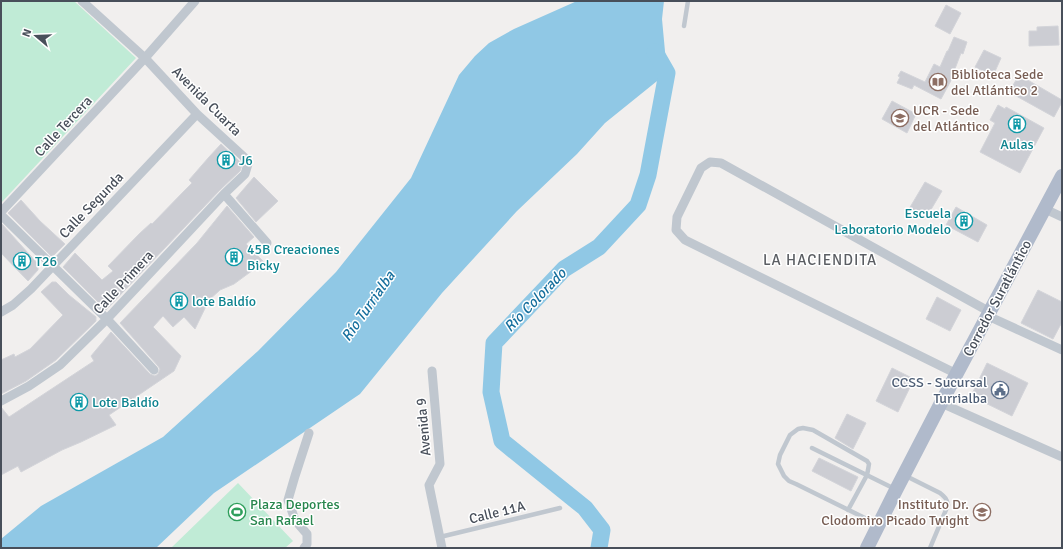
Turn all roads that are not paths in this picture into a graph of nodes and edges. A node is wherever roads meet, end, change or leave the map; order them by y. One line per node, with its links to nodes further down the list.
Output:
1 (82, 1): 5 (street, Avenida Cuarta)
2 (193, 1): 5 (street, Calle Tercera)
3 (688, 1): 4 (lane)
4 (684, 26)
5 (145, 58): 6 (street, Avenida Cuarta); 11 (street, Calle Tercera)
6 (197, 114): 7 (street, Avenida Cuarta); 14 (street, Calle Segunda)
7 (248, 164): 9 (street, Calle Primera)
8 (1062, 176): 10 (main road, Corredor Suratlántico)
9 (224, 194): 13 (street); 17 (street, Calle Primera)
10 (1045, 209): 12 (street); 16 (main road, Corredor Suratlántico)
11 (1, 214): 14 (street)
12 (1062, 217)
13 (266, 244)
14 (53, 265): 15 (street, Calle Segunda); 17 (street)
15 (1, 312)
16 (989, 314): 18 (street); 21 (main road, Corredor Suratlántico); 21 (street)
17 (107, 320): 19 (street); 22 (street, Calle Primera)
18 (1062, 350)
19 (154, 370)
20 (432, 371): 33 (street, Avenida 9)
21 (957, 374): 23 (main road, Corredor Suratlántico)
22 (1, 401)
23 (941, 403): 26 (street); 28 (main road, Corredor Suratlántico)
24 (309, 434): 34 (street)
25 (812, 448): 27 (lane)
26 (1062, 458)
27 (867, 475): 29 (lane); 31 (lane); 31 (lane)
28 (904, 475): 29 (main road, Corredor Suratlántico); 37 (lane)
29 (896, 490): 32 (main road, Corredor Suratlántico)
30 (560, 508): 33 (lane, Calle 11A)
31 (848, 510): 32 (lane)
32 (878, 525): 36 (main road, Corredor Suratlántico)
33 (440, 537): 35 (street, Avenida 9)
34 (304, 548)
35 (442, 548)
36 (867, 548)
37 (930, 548)

